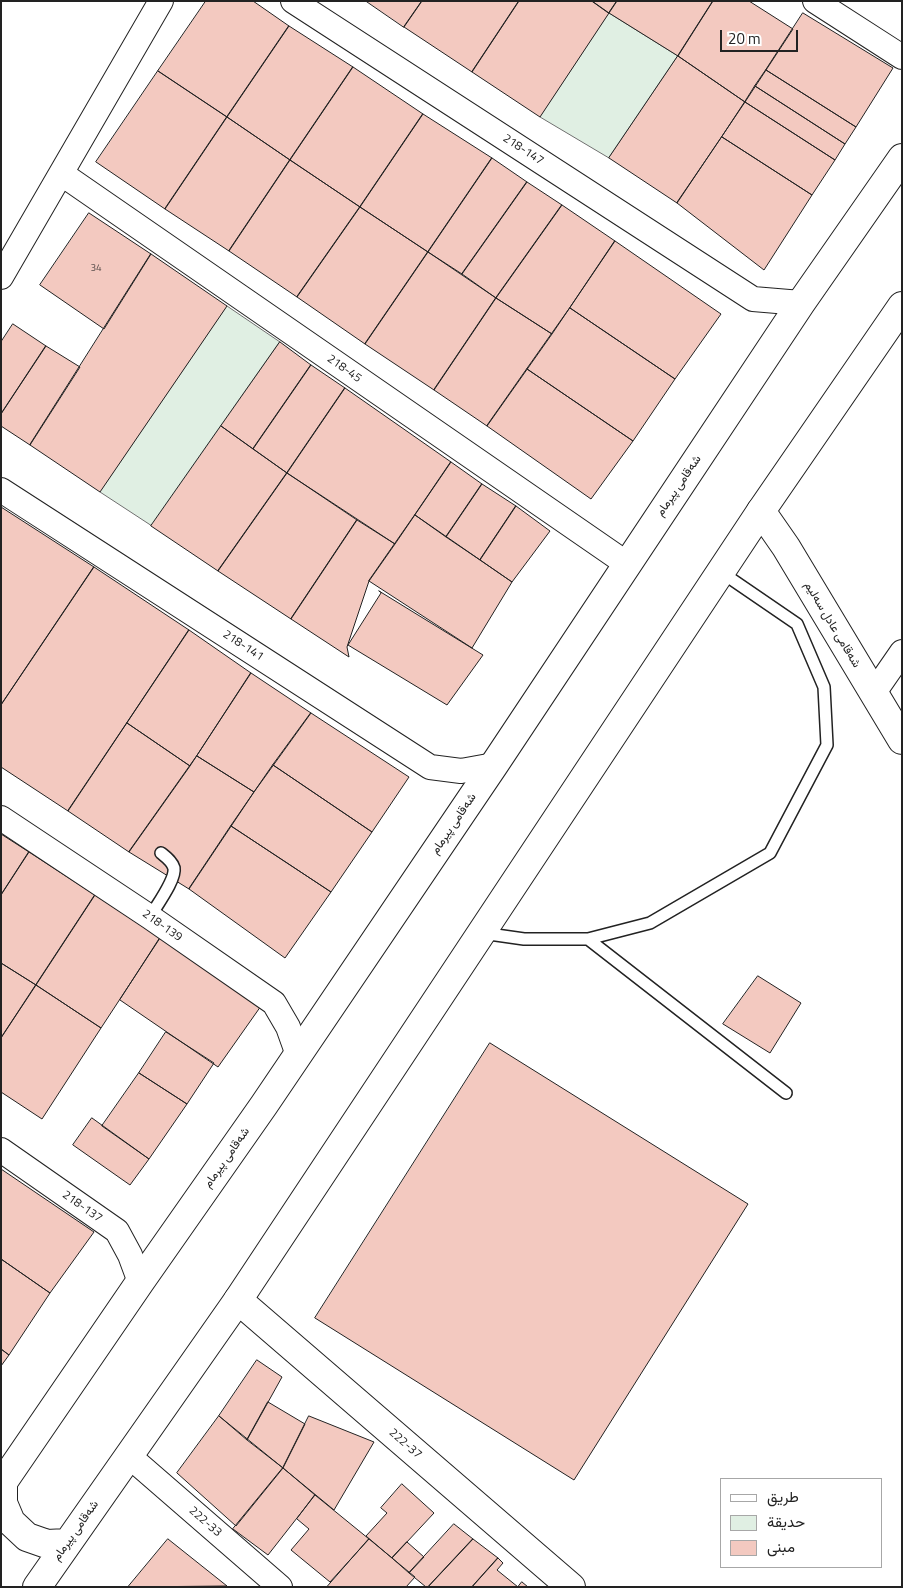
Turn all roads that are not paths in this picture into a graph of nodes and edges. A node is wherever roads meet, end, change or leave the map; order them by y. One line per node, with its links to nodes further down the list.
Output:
1 (161, 1): 6 (street)
2 (292, 1): 8 (street, 218-147)
3 (815, 1): 4 (street)
4 (902, 57)
5 (902, 158): 8 (main road, شەقامی پیرمام)
6 (62, 174): 7 (street); 12 (street, 218-45)
7 (4, 266)
8 (800, 303): 12 (main road, شەقامی پیرمام)
9 (902, 306): 11 (main road, شەقامی پیرمام)
10 (1, 490): 17 (street, 218-141)
11 (761, 511): 13 (main road, شەقامی پیرمام); 15 (main road, شەقامی عادل سەلیم)
12 (627, 564): 17 (main road, شەقامی پیرمام)
13 (720, 572): 21 (main road, شەقامی پیرمام); 22 (lane)
14 (902, 652): 15 (street)
15 (873, 694): 16 (main road, شەقامی عادل سەلیم)
16 (902, 740)
17 (494, 764): 23 (main road, شەقامی پیرمام)
18 (1, 818): 20 (street, 218-139)
19 (161, 853): 20 (lane)
20 (150, 917): 23 (street, 218-139)
21 (482, 933): 22 (lane); 27 (main road, شەقامی پیرمام)
22 (588, 939): 24 (lane)
23 (298, 1055): 26 (main road, شەقامی پیرمام)
24 (786, 1093)
25 (1, 1150): 26 (street, 218-137)
26 (140, 1282): 29 (main road, شەقامی پیرمام)
27 (238, 1300): 28 (main road, شەقامی پیرمام); 33 (main road, 222-37)
28 (129, 1456): 30 (main road, شەقامی پیرمام); 32 (street, 222-33)
29 (4, 1477): 30 (main road)
30 (67, 1543): 31 (main road, شەقامی پیرمام)
31 (37, 1587)
32 (280, 1587)
33 (571, 1587)

